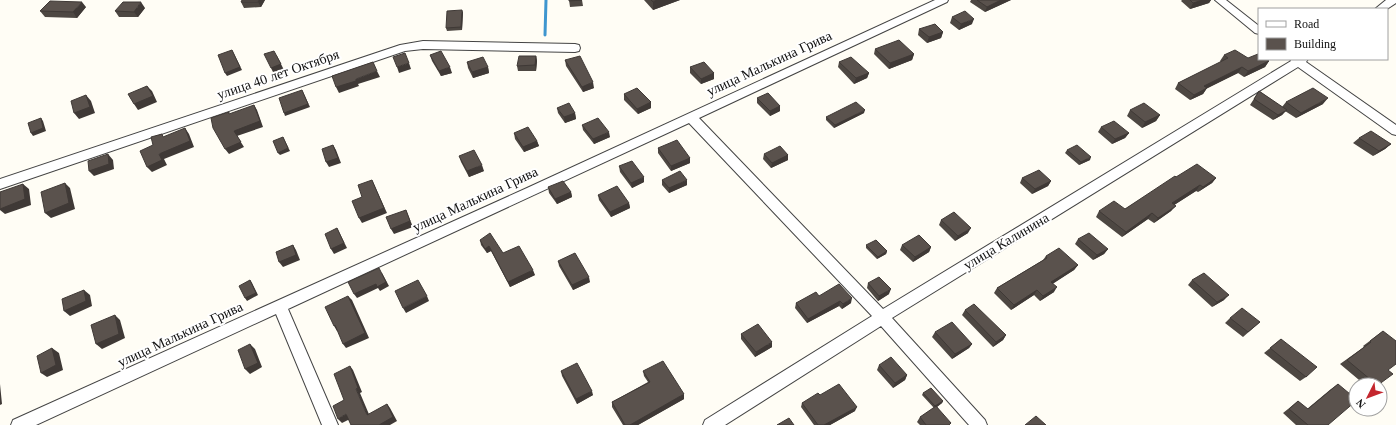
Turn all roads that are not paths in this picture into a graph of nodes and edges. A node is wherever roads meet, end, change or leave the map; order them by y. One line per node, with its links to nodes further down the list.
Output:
1 (943, 0): 8 (street, улица Малькина Грива)
2 (1220, 0): 5 (street)
3 (1393, 0): 4 (street)
4 (1381, 8)
5 (1258, 30)
6 (575, 48): 10 (street, улица 40 лет Октября)
7 (1299, 60): 9 (street); 12 (street, улица Калинина)
8 (691, 117): 11 (street, улица Малькина Грива); 12 (street)
9 (1396, 131)
10 (0, 184)
11 (280, 306): 13 (street, улица Малькина Грива); 14 (street)
12 (882, 317): 15 (street, улица Калинина); 16 (street)
13 (19, 425)
14 (330, 425)
15 (711, 425)
16 (979, 425)

